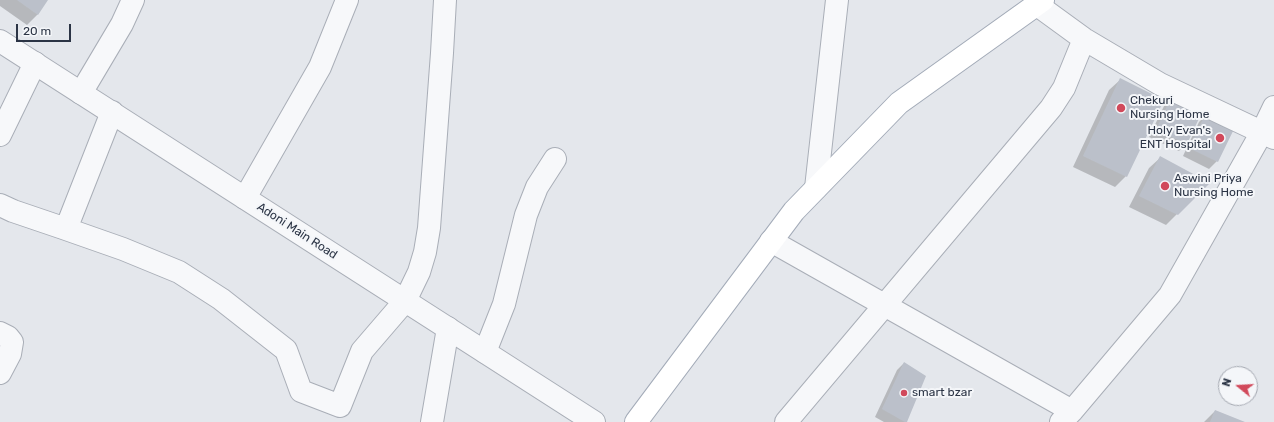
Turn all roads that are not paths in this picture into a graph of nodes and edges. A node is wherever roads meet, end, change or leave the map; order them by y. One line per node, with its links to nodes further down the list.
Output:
1 (133, 0): 9 (street)
2 (348, 0): 16 (street)
3 (445, 0): 20 (street)
4 (837, 0): 15 (street)
5 (1040, 2): 6 (street); 15 (main road)
6 (1084, 39): 13 (street); 21 (street)
7 (0, 41): 8 (street, Adoni Main Road)
8 (35, 63): 9 (street, Adoni Main Road); 12 (street)
9 (81, 93): 11 (street, Adoni Main Road)
10 (1274, 106): 13 (street)
11 (112, 112): 16 (street, Adoni Main Road); 18 (street)
12 (0, 135)
13 (1268, 135): 27 (street)
14 (555, 159): 24 (street)
15 (816, 188): 19 (main road)
16 (245, 198): 20 (street, Adoni Main Road)
17 (0, 205): 18 (street)
18 (66, 229): 26 (street)
19 (771, 241): 21 (street); 30 (main road)
20 (406, 301): 22 (street, Adoni Main Road); 26 (street)
21 (884, 305): 27 (street); 31 (street)
22 (448, 328): 24 (street, Adoni Main Road); 28 (street)
23 (0, 334): 25 (street)
24 (485, 352): 29 (street, Adoni Main Road)
25 (0, 373)
26 (336, 414)
27 (1066, 417)
28 (432, 422)
29 (594, 422)
30 (636, 422)
31 (786, 422)

